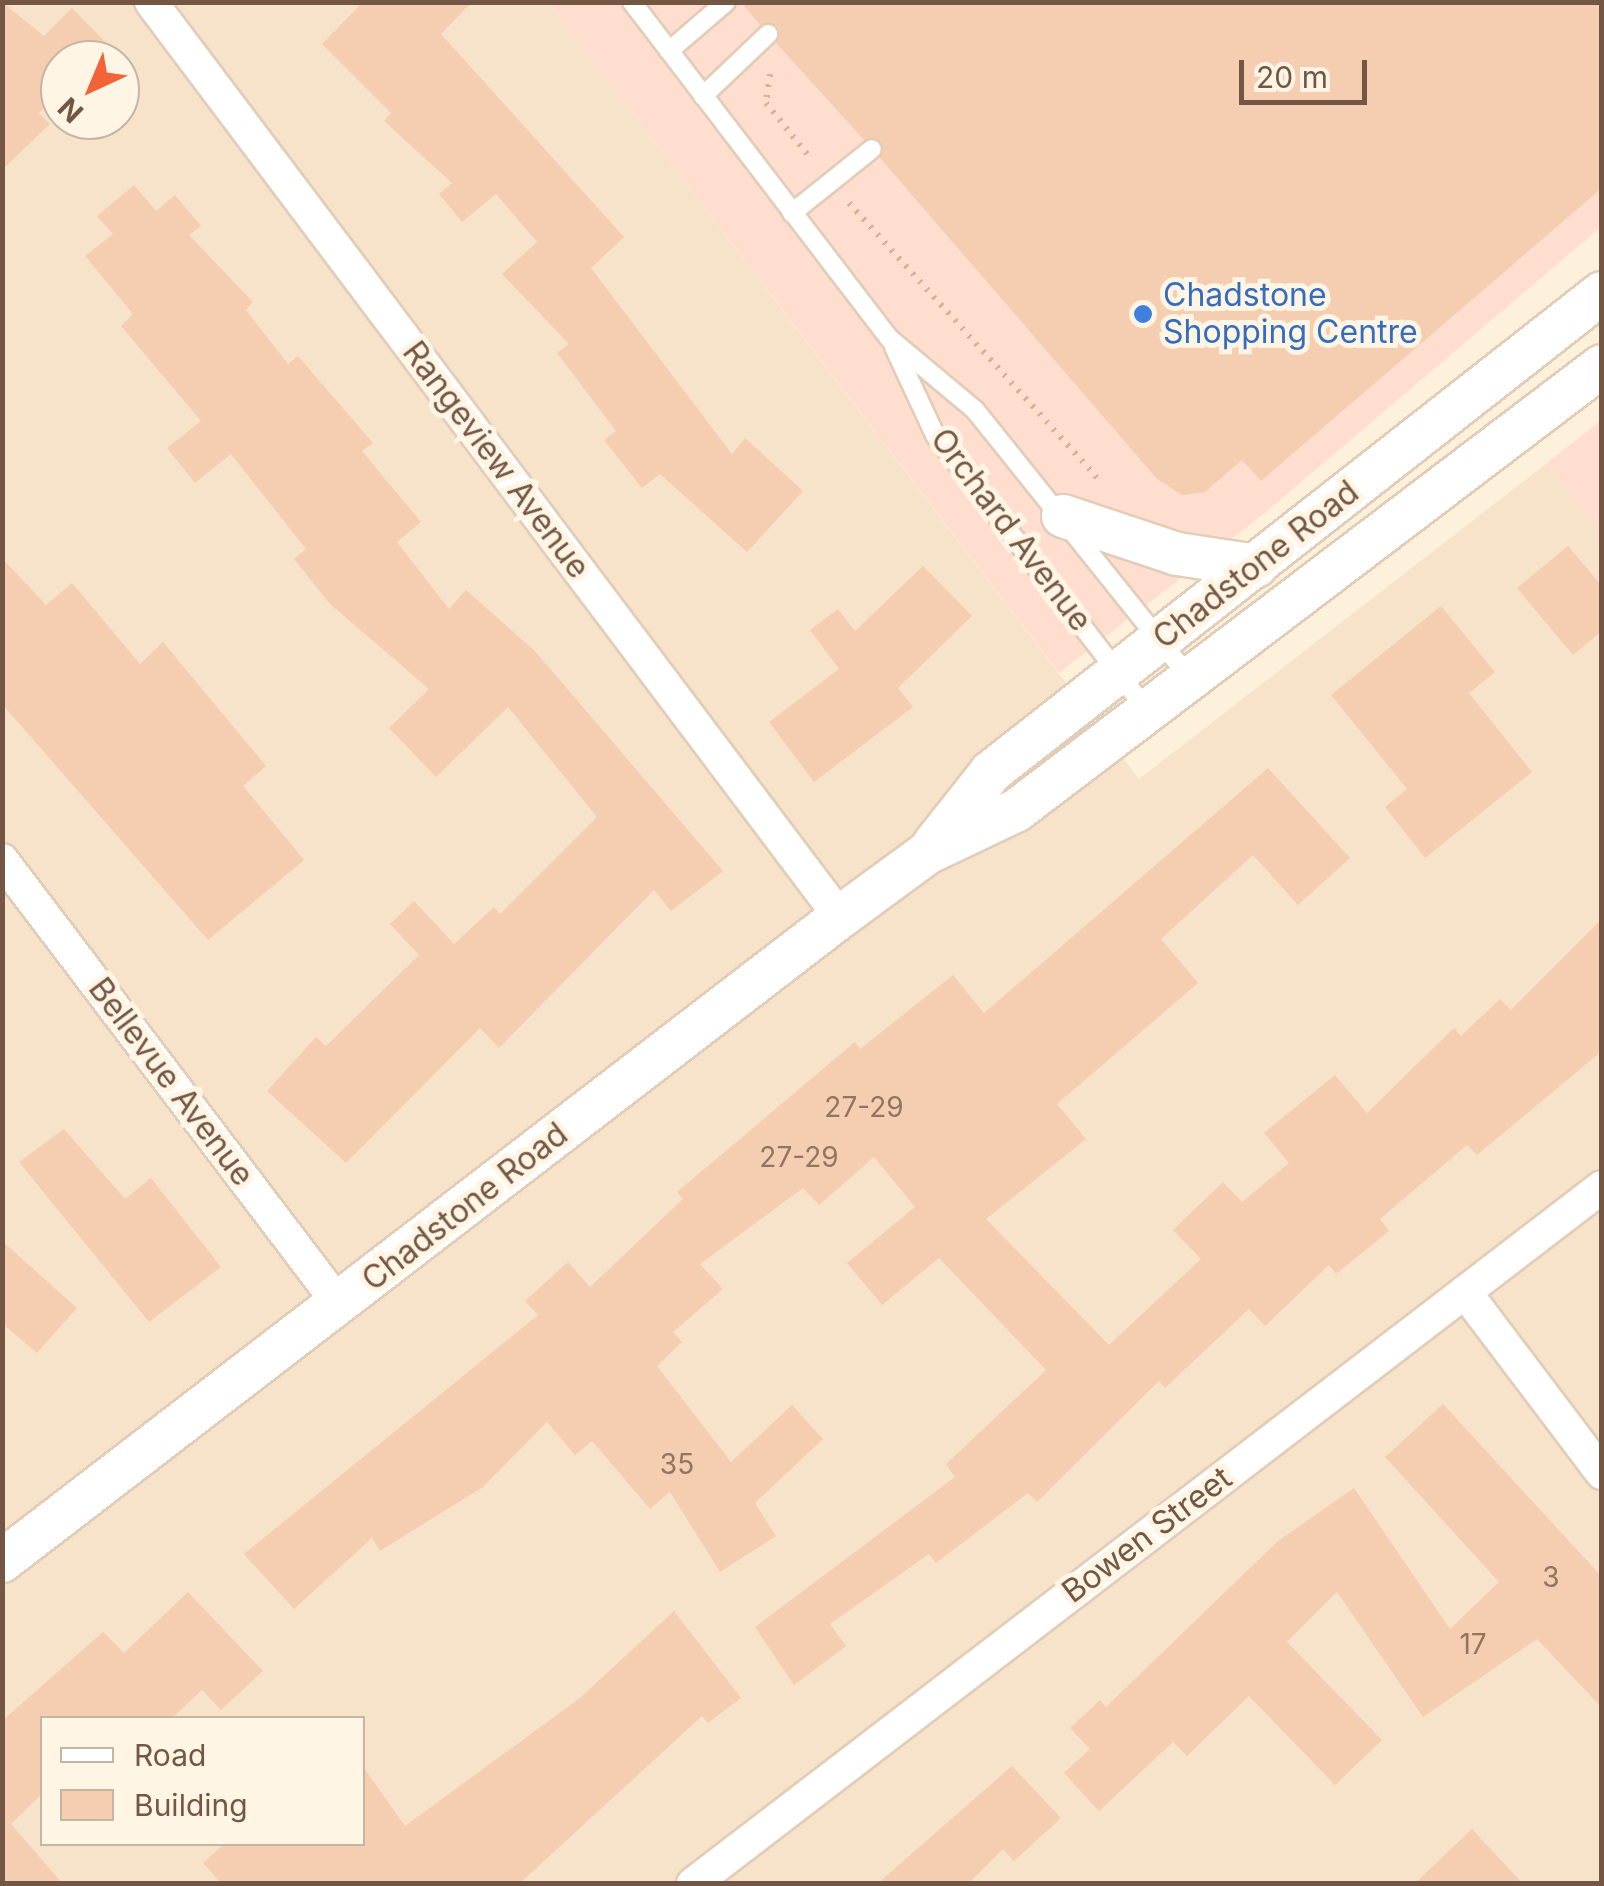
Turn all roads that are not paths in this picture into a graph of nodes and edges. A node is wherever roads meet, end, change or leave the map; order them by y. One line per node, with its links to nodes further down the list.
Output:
1 (151, 2): 20 (street, Rangeview Avenue)
2 (632, 2): 5 (lane, Orchard Avenue)
3 (726, 2): 5 (lane)
4 (768, 34): 6 (lane)
5 (668, 51): 6 (lane, Orchard Avenue)
6 (703, 96): 8 (lane, Orchard Avenue)
7 (872, 149): 8 (lane)
8 (792, 214): 10 (lane, Orchard Avenue)
9 (1602, 293): 13 (street, Chadstone Road)
10 (890, 339): 12 (lane, Orchard Avenue); 15 (lane, Orchard Avenue)
11 (1602, 366): 16 (street, Chadstone Road)
12 (1062, 516): 13 (street); 14 (lane, Orchard Avenue)
13 (1256, 566): 14 (street, Chadstone Road)
14 (1160, 640): 15 (street, Chadstone Road); 16 (lane, Orchard Avenue)
15 (1120, 673): 17 (lane, Orchard Avenue); 18 (street, Chadstone Road)
16 (1189, 676): 17 (street, Chadstone Road)
17 (1147, 710): 18 (street, Chadstone Road)
18 (927, 853): 20 (street, Chadstone Road)
19 (2, 860): 23 (street, Bellevue Avenue)
20 (840, 918): 23 (street, Chadstone Road)
21 (1602, 1187): 22 (street, Bowen Street)
22 (1465, 1292): 24 (street); 26 (street, Bowen Street)
23 (339, 1304): 25 (street, Chadstone Road)
24 (1602, 1473)
25 (2, 1562)
26 (693, 1884)

